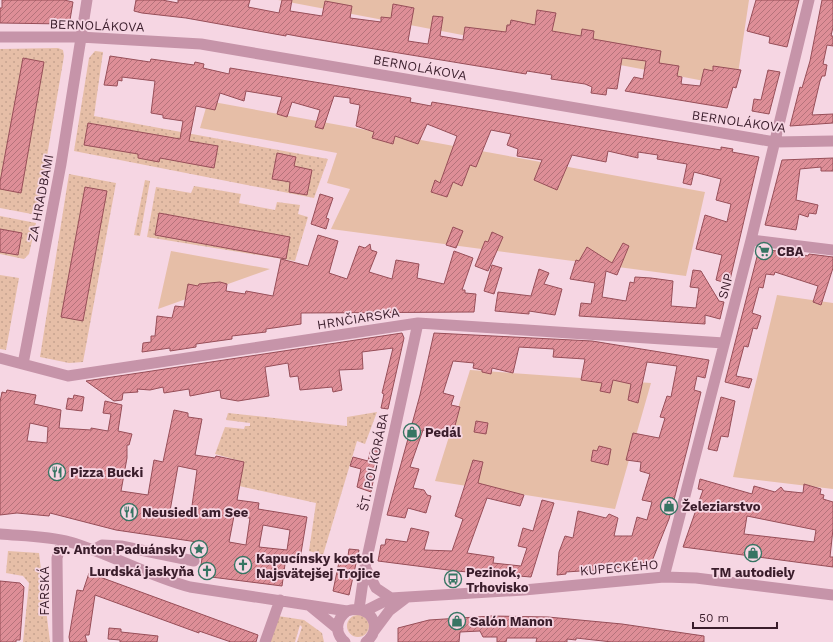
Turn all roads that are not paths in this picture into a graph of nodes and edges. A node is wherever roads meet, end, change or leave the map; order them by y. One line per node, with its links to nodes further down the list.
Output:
1 (87, 0): 4 (street, ZA HRADBAMI)
2 (809, 0): 6 (street, SNP)
3 (0, 37): 4 (street, BERNOLÁKOVA)
4 (80, 37): 6 (street, BERNOLÁKOVA); 12 (street, ZA HRADBAMI)
5 (833, 141): 6 (street, BERNOLÁKOVA)
6 (775, 142): 7 (street, SNP)
7 (751, 240): 8 (street); 10 (street, SNP)
8 (833, 250)
9 (418, 323): 10 (street, HRNČIARSKA); 12 (street, HRNČIARSKA); 17 (street, ŠT. POLKORÁBA)
10 (724, 343): 18 (street, SNP)
11 (0, 358): 12 (street, HRNČIARSKA)
12 (22, 364)
13 (0, 534): 14 (street, KUPECKÉHO)
14 (62, 541): 15 (street, KUPECKÉHO); 28 (street, FARSKÁ)
15 (93, 550): 16 (street); 22 (street, KUPECKÉHO)
16 (194, 561)
17 (365, 567): 20 (street); 24 (street, ŠT. POLKORÁBA)
18 (664, 577): 19 (street, KUPECKÉHO); 21 (street, KUPECKÉHO)
19 (833, 594)
20 (391, 598): 21 (street, KUPECKÉHO); 24 (street, KUPECKÉHO)
21 (406, 598): 26 (street, KUPECKÉHO)
22 (280, 600): 23 (street, KUPECKÉHO); 29 (street)
23 (310, 606): 25 (street, KUPECKÉHO); 27 (street)
24 (362, 610): 25 (street, KUPECKÉHO); 26 (street)
25 (347, 611): 27 (street)
26 (374, 631): 30 (street, KUPECKÉHO)
27 (340, 637)
28 (58, 642)
29 (265, 642)
30 (366, 642)

